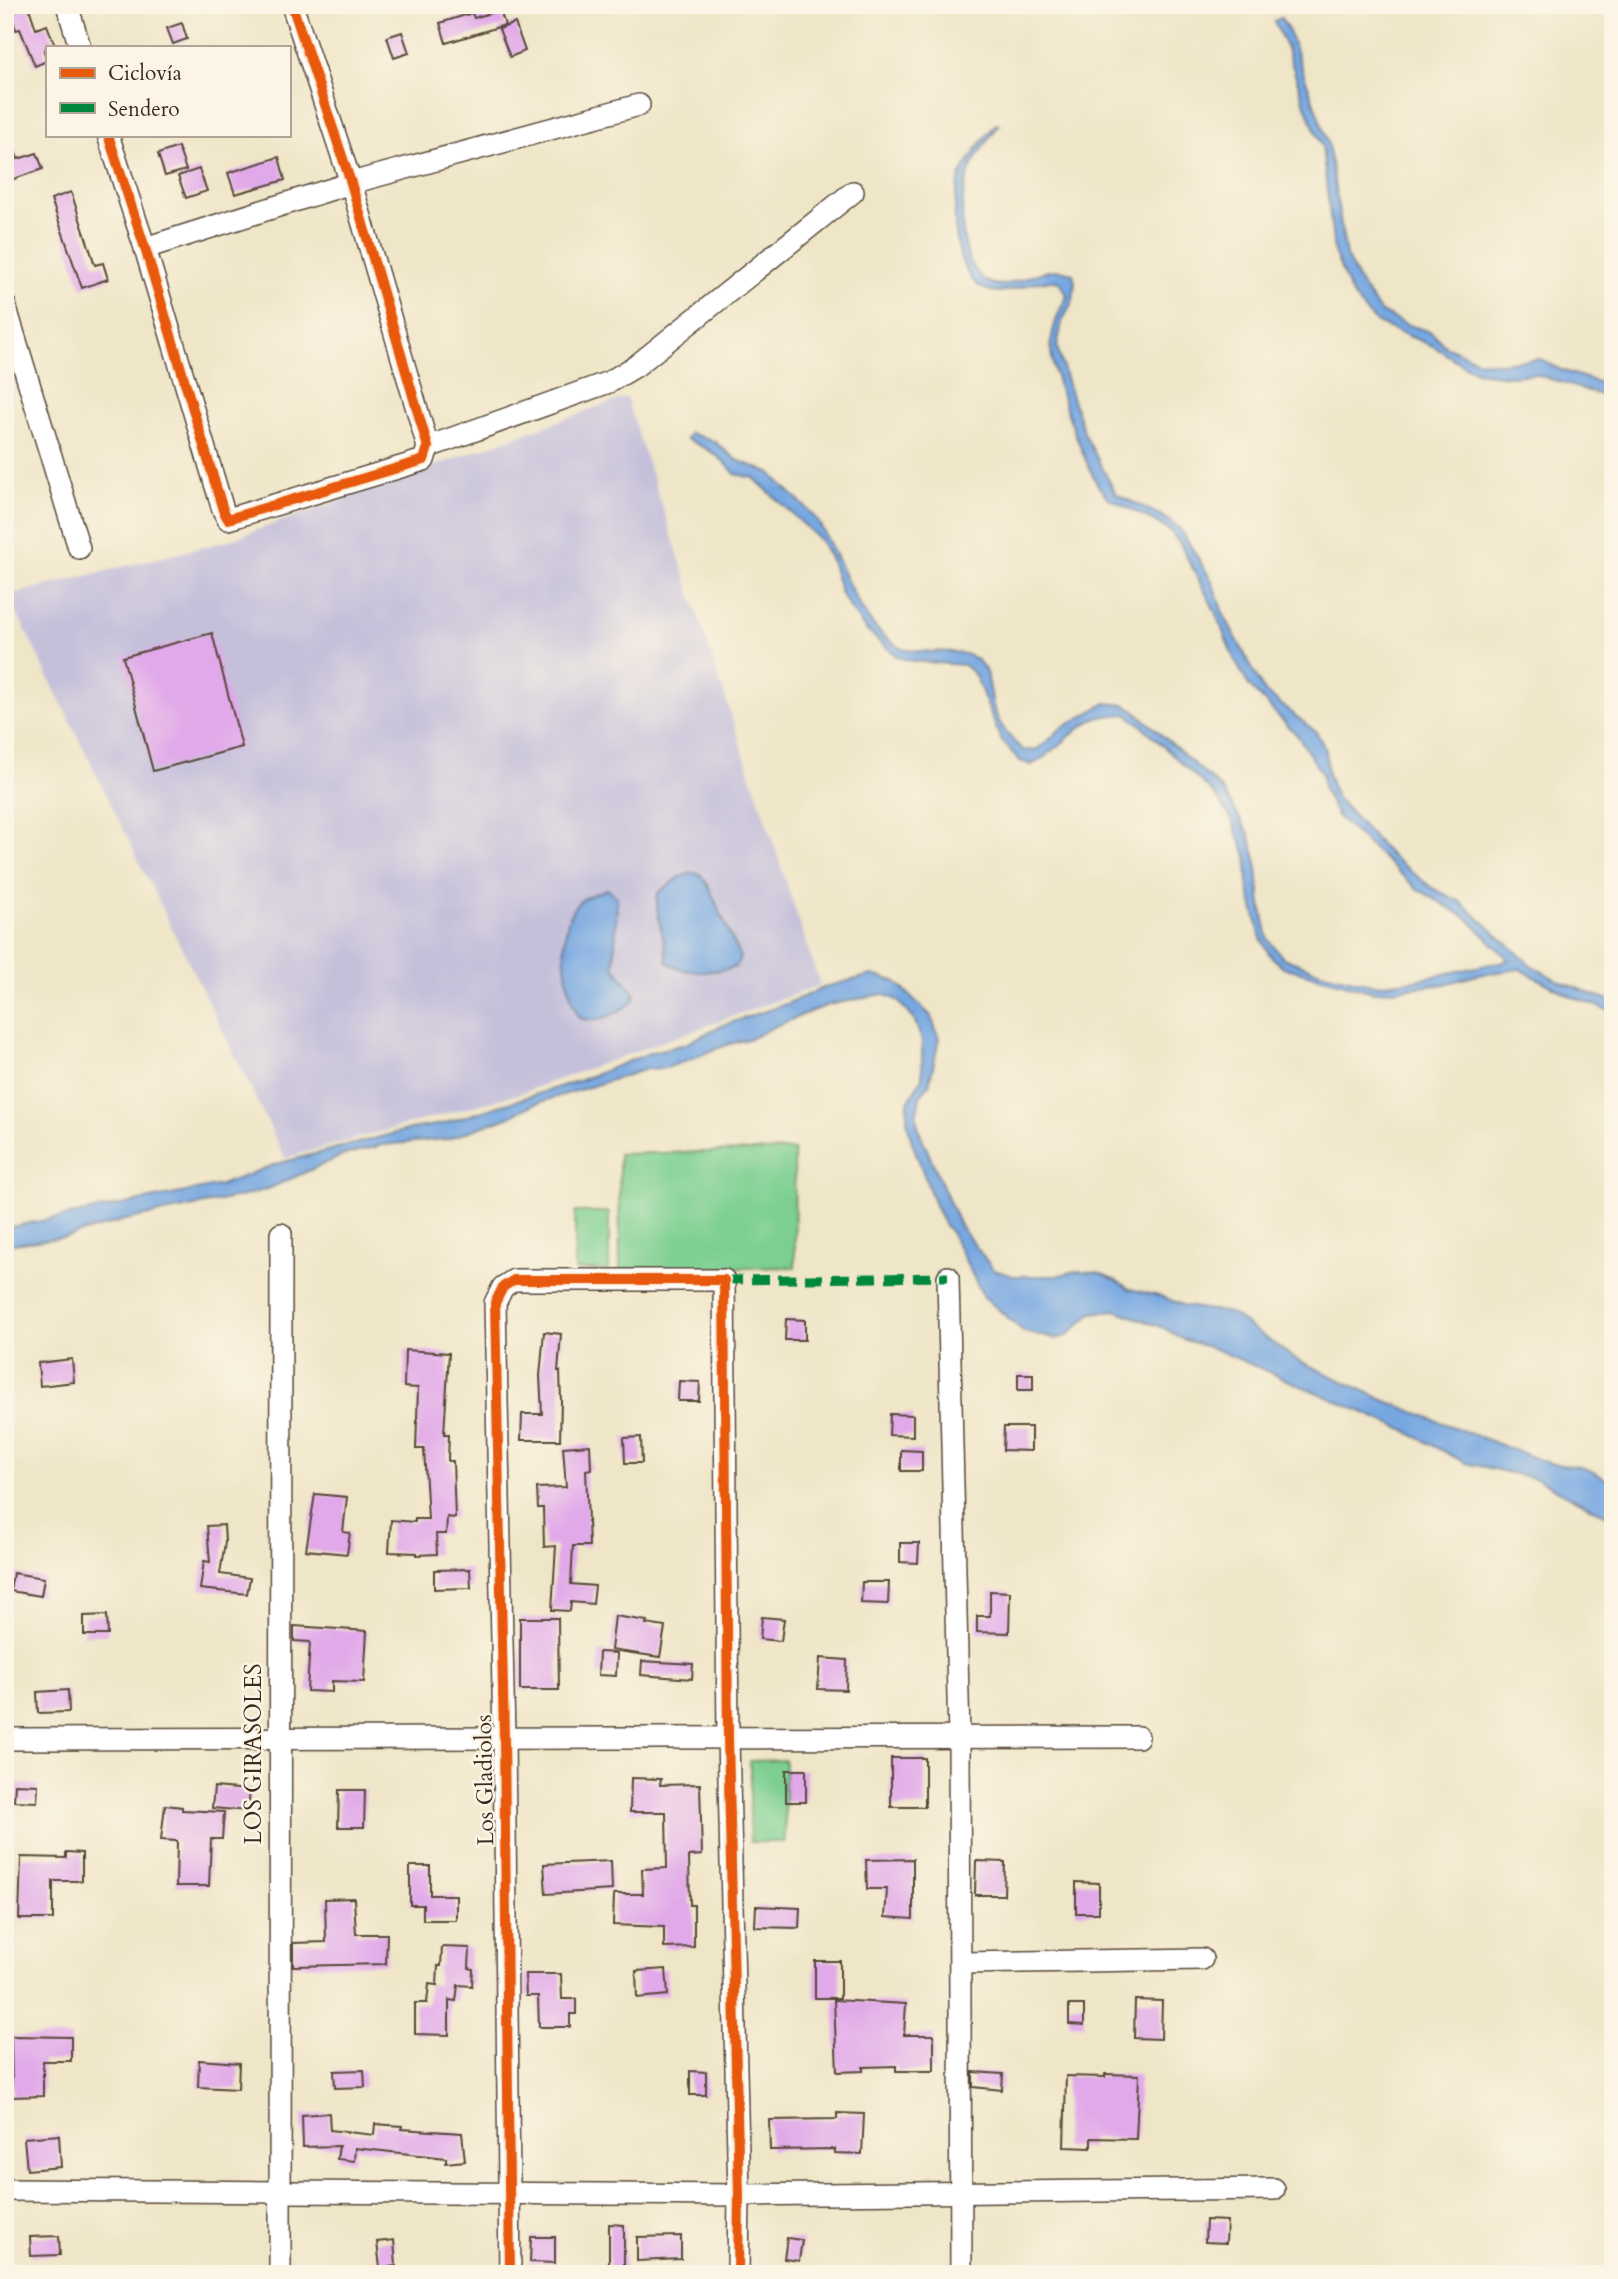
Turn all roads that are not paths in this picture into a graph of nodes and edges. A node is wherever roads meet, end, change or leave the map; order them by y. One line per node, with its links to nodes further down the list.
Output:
1 (66, 5): 3 (street)
2 (292, 5): 6 (street)
3 (80, 46)
4 (639, 105): 6 (street)
5 (108, 136): 8 (street)
6 (351, 183): 8 (street); 10 (street)
7 (853, 192): 10 (street)
8 (145, 248): 10 (street)
9 (5, 304): 11 (street)
10 (428, 447)
11 (79, 548)
12 (281, 1234): 15 (street, LOS GIRASOLES)
13 (948, 1277): 18 (street)
14 (1138, 1737): 18 (street)
15 (279, 1738): 16 (street); 19 (street); 24 (street, LOS GIRASOLES)
16 (504, 1738): 17 (street); 17 (street, Los Gladiolos); 25 (street, Los Gladiolos)
17 (728, 1738): 18 (street); 27 (street)
18 (959, 1738): 21 (street)
19 (5, 1739)
20 (1202, 1959): 21 (street)
21 (961, 1963): 26 (street)
22 (1273, 2189): 26 (street)
23 (5, 2190): 24 (street)
24 (280, 2192): 25 (street); 28 (street, LOS GIRASOLES)
25 (510, 2193): 27 (street); 29 (street, Los Gladiolos)
26 (959, 2193): 27 (street); 31 (street)
27 (738, 2195): 30 (street)
28 (280, 2274)
29 (510, 2274)
30 (738, 2274)
31 (961, 2274)

